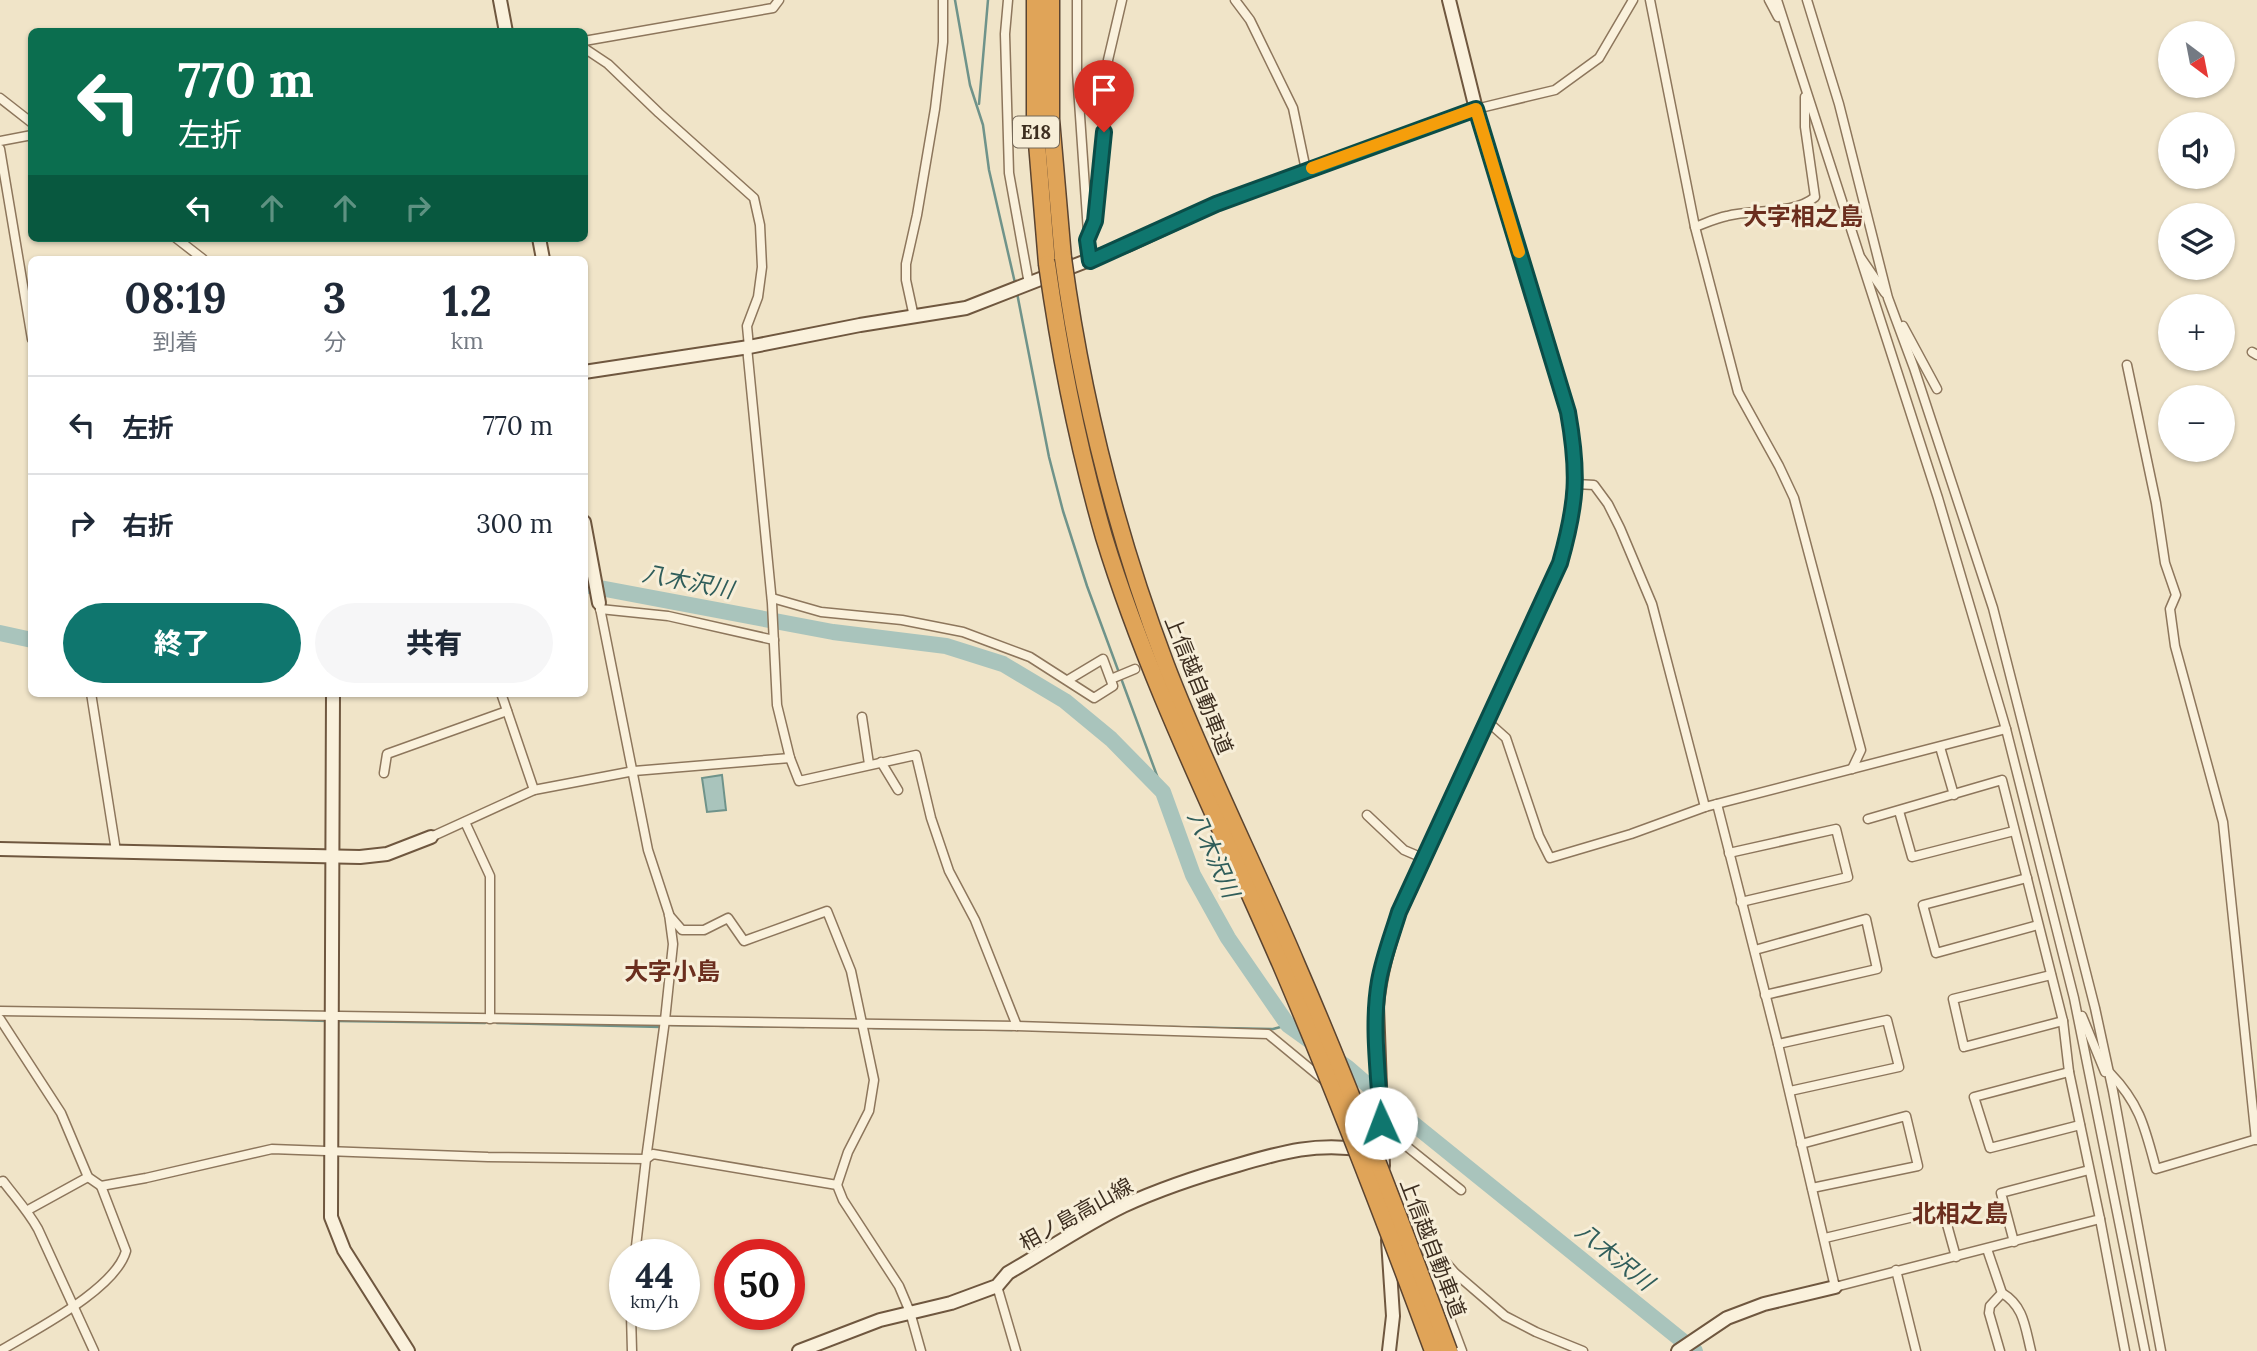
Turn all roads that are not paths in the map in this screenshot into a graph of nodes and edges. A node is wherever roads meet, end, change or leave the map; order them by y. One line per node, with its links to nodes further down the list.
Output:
1 (500, 0): 16 (street)
2 (779, 0): 18 (street)
3 (943, 0): 38 (street)
4 (1008, 0): 35 (street)
5 (1035, 0): 33 (highway, 上信越自動車道 / E18)
6 (1051, 0): 33 (highway, 上信越自動車道 / E18)
7 (1077, 0): 29 (street)
8 (1122, 0): 29 (street)
9 (1235, 0): 27 (street)
10 (1449, 0): 22 (street)
11 (1633, 0): 22 (street)
12 (1650, 0): 28 (street)
13 (1769, 0): 17 (street)
14 (1777, 0): 17 (street)
15 (1807, 0): 36 (street)
16 (505, 28)
17 (1786, 32): 20 (street)
18 (588, 40)
19 (588, 51): 39 (street)
20 (1805, 87): 28 (street); 31 (street)
21 (0, 98): 23 (street)
22 (1476, 109): 27 (street); 43 (street)
23 (28, 120)
24 (28, 136): 25 (street)
25 (0, 141)
26 (0, 149): 37 (street)
27 (1306, 170): 34 (street)
28 (1695, 227): 62 (street)
29 (1087, 240): 34 (street)
30 (181, 242): 32 (street)
31 (1856, 249): 36 (street); 57 (street)
32 (199, 256)
33 (1055, 261): 141 (highway, 上信越自動車道 / E18, bridge); 142 (highway, 上信越自動車道 / E18, bridge)
34 (1090, 261): 35 (street)
35 (1026, 285): 38 (street)
36 (1888, 298): 42 (street); 99 (street)
37 (28, 315)
38 (914, 317): 39 (street)
39 (748, 347): 41 (street); 45 (street)
40 (2127, 365): 104 (street)
41 (588, 371)
42 (1937, 389)
43 (1576, 484): 56 (street); 69 (street)
44 (588, 542): 46 (street)
45 (772, 601): 47 (street); 50 (street)
46 (599, 606): 47 (street); 63 (street)
47 (774, 640): 59 (street)
48 (1135, 668): 49 (street)
49 (1111, 679): 50 (street); 50 (street)
50 (1068, 680)
51 (92, 697): 77 (street)
52 (333, 697): 79 (street)
53 (502, 697): 54 (street)
54 (507, 711): 64 (street); 65 (street)
55 (862, 717): 61 (street)
56 (1487, 721): 69 (street); 80 (street)
57 (2006, 729): 58 (street); 88 (street)
58 (1940, 747): 62 (street); 67 (street)
59 (790, 758): 61 (street); 63 (street)
60 (881, 762): 61 (street); 66 (street); 96 (street)
61 (869, 764)
62 (1852, 769): 68 (street)
63 (634, 771): 65 (street); 83 (street)
64 (384, 773)
65 (534, 790): 73 (street)
66 (898, 790)
67 (1954, 795): 70 (street); 74 (street)
68 (1717, 804): 69 (street); 78 (street)
69 (1705, 807)
70 (1899, 811): 72 (street); 74 (street)
71 (1367, 815): 80 (street)
72 (1868, 819)
73 (465, 822): 75 (street); 92 (street)
74 (2014, 831): 81 (street)
75 (432, 837): 79 (street)
76 (0, 849): 77 (street)
77 (116, 851): 79 (street)
78 (1729, 853): 82 (street); 82 (street)
79 (331, 857): 90 (street)
80 (1425, 859): 103 (street)
81 (2027, 878): 84 (street); 84 (street)
82 (1741, 902): 85 (street)
83 (669, 914): 93 (street); 95 (street)
84 (2038, 925): 86 (street)
85 (1755, 950): 87 (street); 87 (street)
86 (2050, 975): 94 (street); 94 (street)
87 (1765, 996): 97 (street)
88 (2074, 998): 101 (street); 150 (street)
89 (0, 1011): 90 (street)
90 (332, 1015): 92 (street); 106 (street)
91 (0, 1019): 110 (street)
92 (490, 1019): 93 (street)
93 (665, 1020): 95 (street); 108 (street)
94 (2063, 1021): 98 (street)
95 (863, 1023): 96 (street); 112 (street)
96 (1017, 1026): 103 (street)
97 (1779, 1044): 100 (street); 100 (street)
98 (2069, 1072): 102 (street); 102 (street)
99 (2109, 1072): 101 (street); 104 (street)
100 (1790, 1091): 105 (street)
101 (2113, 1091): 151 (street)
102 (2080, 1125): 109 (street)
103 (1381, 1129): 107 (street); 115 (street)
104 (2257, 1140)
105 (1801, 1144): 114 (street); 114 (street)
106 (331, 1152): 108 (street); 113 (street); 135 (street)
107 (1382, 1153): 116 (street); 126 (street, 相ノ島高山線)
108 (646, 1159): 112 (street); 120 (street)
109 (2090, 1170): 118 (street); 121 (street)
110 (88, 1177): 113 (street); 117 (street)
111 (0, 1182): 117 (street)
112 (837, 1185): 130 (street)
113 (101, 1186): 129 (street)
114 (1812, 1188): 119 (street)
115 (1461, 1190)
116 (1386, 1204): 122 (street); 140 (street)
117 (27, 1210): 129 (street)
118 (2100, 1219): 121 (street); 149 (street)
119 (1825, 1238): 124 (street); 127 (street)
120 (637, 1239)
121 (2014, 1242): 123 (street)
122 (1432, 1246): 143 (street); 144 (street)
123 (1987, 1249): 124 (street); 128 (street)
124 (1956, 1257): 125 (street)
125 (1896, 1270): 127 (street); 146 (street)
126 (997, 1286): 130 (street, 相ノ島高山線); 139 (street)
127 (1835, 1287): 145 (street)
128 (2002, 1293): 147 (street); 148 (street)
129 (74, 1307): 133 (street); 134 (street)
130 (910, 1312): 132 (street, 相ノ島高山線); 138 (street)
131 (631, 1330): 136 (street)
132 (833, 1344): 137 (street, 相ノ島高山線)
133 (0, 1351)
134 (94, 1351)
135 (408, 1351)
136 (632, 1351)
137 (799, 1351)
138 (921, 1351)
139 (1016, 1351)
140 (1389, 1351)
141 (1433, 1351)
142 (1449, 1351)
143 (1462, 1351)
144 (1583, 1351)
145 (1678, 1351)
146 (1916, 1351)
147 (2000, 1351)
148 (2031, 1351)
149 (2125, 1351)
150 (2145, 1351)
151 (2161, 1351)

